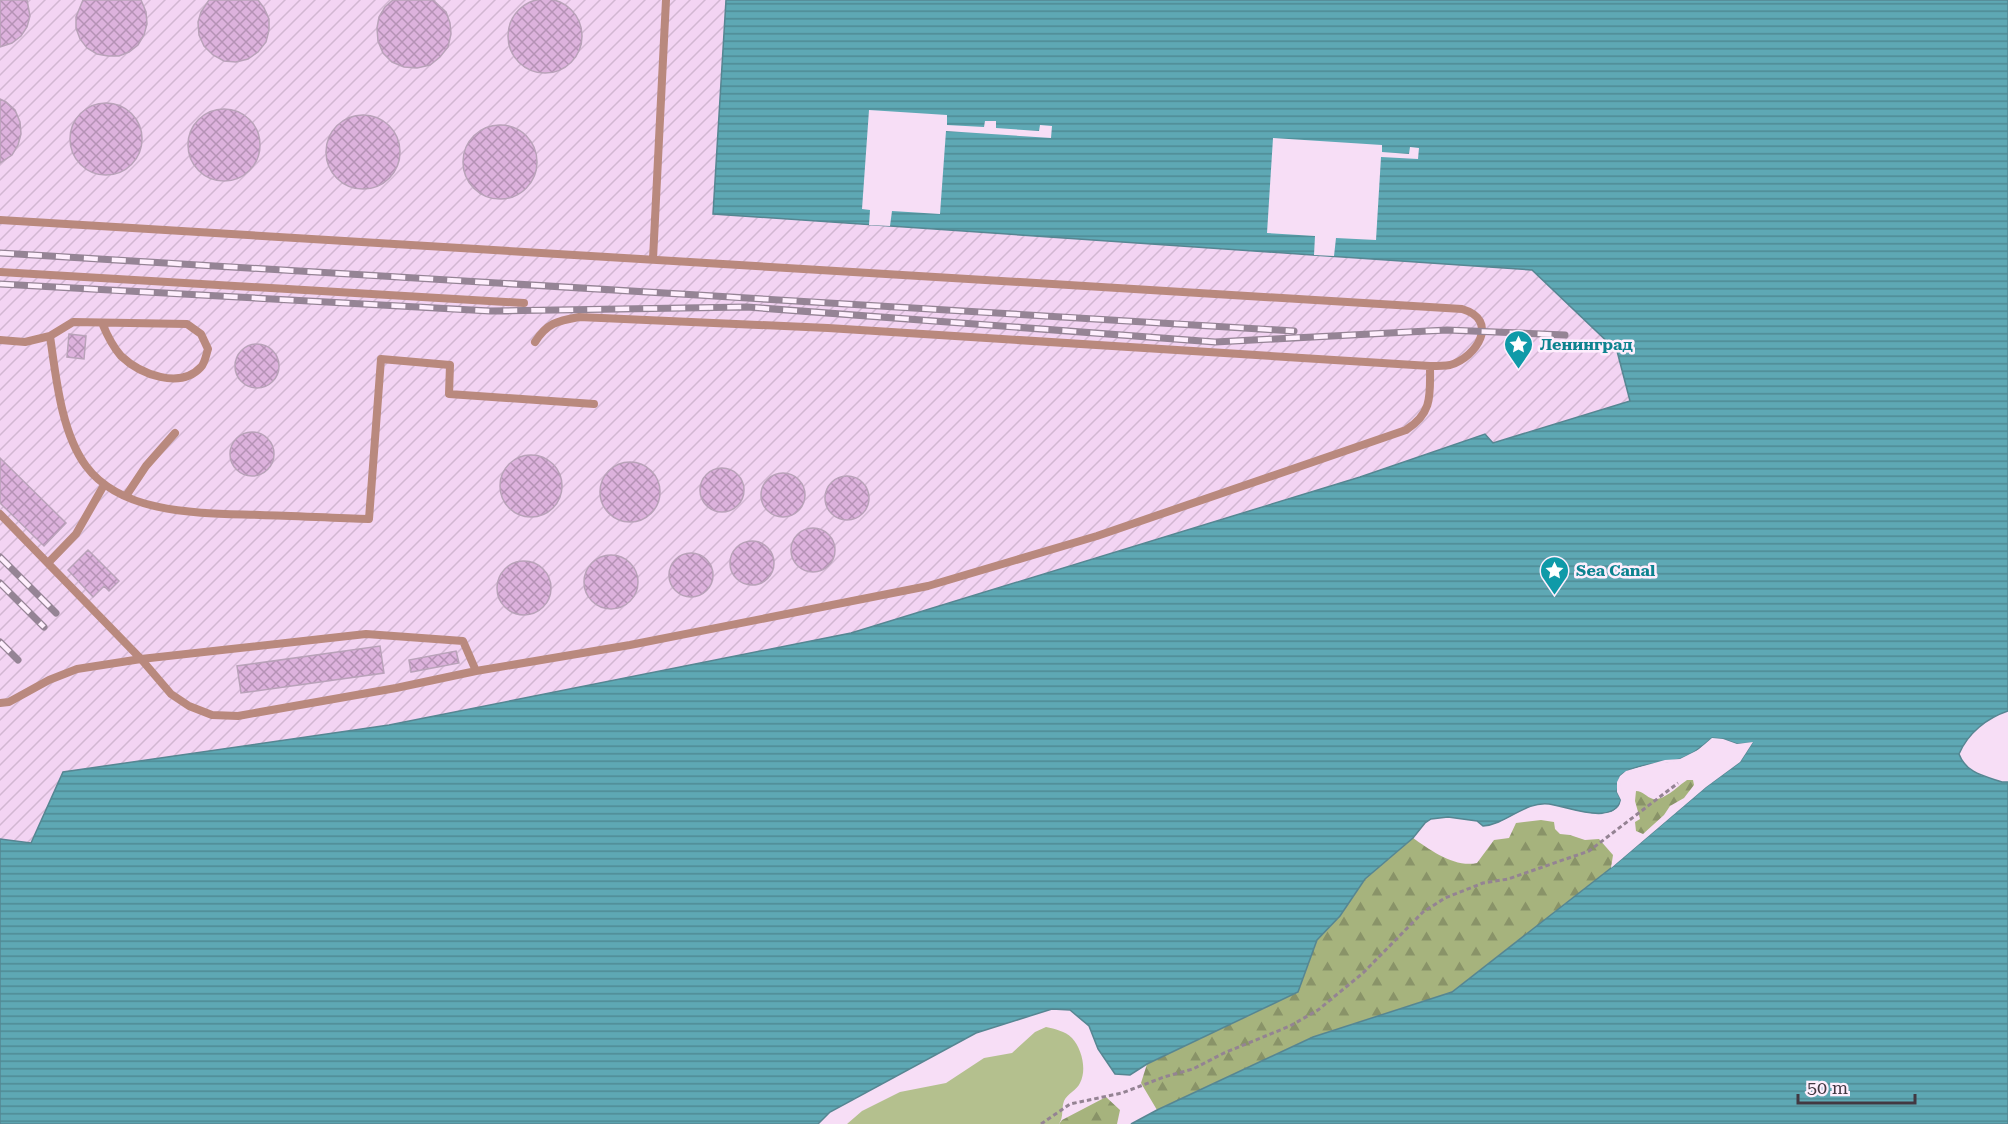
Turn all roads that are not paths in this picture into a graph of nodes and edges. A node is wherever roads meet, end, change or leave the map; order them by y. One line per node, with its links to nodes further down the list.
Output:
1 (666, 0): 3 (lane)
2 (0, 220): 3 (lane)
3 (653, 259): 10 (lane)
4 (0, 272): 5 (lane)
5 (524, 303)
6 (102, 323): 6 (lane); 7 (lane)
7 (50, 336): 8 (lane); 13 (lane)
8 (0, 340)
9 (534, 342): 10 (lane)
10 (1430, 366): 18 (lane)
11 (594, 404): 14 (lane)
12 (175, 434): 14 (lane)
13 (104, 485): 14 (lane); 16 (lane)
14 (126, 496)
15 (0, 513): 16 (lane)
16 (48, 563): 17 (lane)
17 (141, 659): 18 (lane); 18 (lane); 19 (lane)
18 (476, 671)
19 (0, 703)

